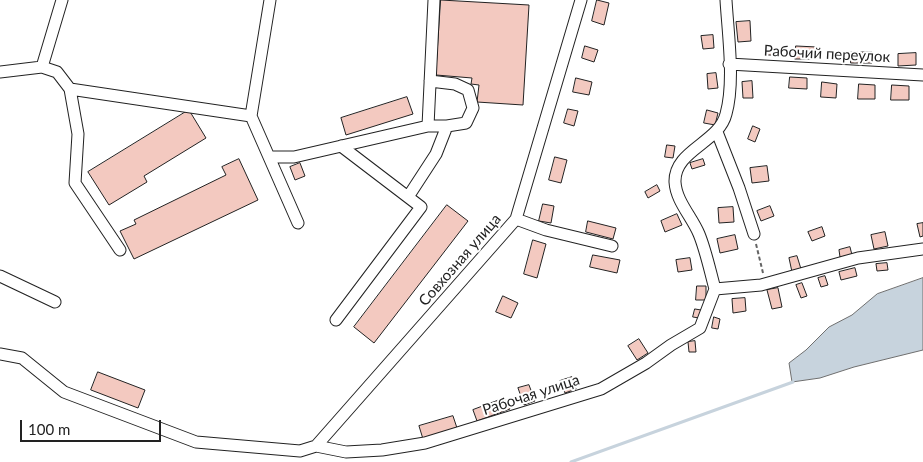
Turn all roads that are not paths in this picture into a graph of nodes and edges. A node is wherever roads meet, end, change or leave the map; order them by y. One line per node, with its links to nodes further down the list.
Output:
1 (62, 0): 7 (street)
2 (270, 0): 12 (street)
3 (434, 0): 10 (street)
4 (581, 0): 19 (street, Совхозная улица)
5 (726, 0): 6 (street)
6 (729, 64): 9 (street, Рабочий переулок); 15 (street)
7 (42, 67): 8 (street); 11 (street)
8 (0, 72)
9 (923, 75)
10 (430, 81): 13 (street); 14 (street)
11 (70, 89): 12 (street); 24 (street)
12 (251, 116): 17 (street)
13 (428, 126): 14 (street); 16 (street)
14 (447, 126): 18 (street)
15 (717, 132): 21 (street); 26 (street)
16 (341, 146): 17 (street); 18 (street)
17 (269, 157): 20 (street)
18 (408, 197): 28 (street)
19 (516, 219): 22 (street); 30 (street, Совхозная улица)
20 (298, 223)
21 (754, 234)
22 (612, 246)
23 (923, 249): 26 (street)
24 (120, 250)
25 (0, 276): 27 (street)
26 (715, 289): 30 (street, Рабочая улица)
27 (55, 302)
28 (336, 320)
29 (0, 354): 30 (street)
30 (316, 446)

